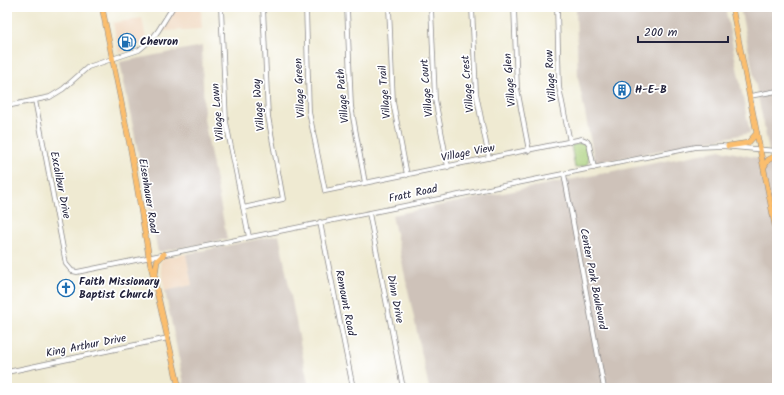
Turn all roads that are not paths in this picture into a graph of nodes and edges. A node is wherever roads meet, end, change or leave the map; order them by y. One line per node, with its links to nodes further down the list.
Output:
1 (102, 7): 13 (main road, Eisenhauer Road)
2 (173, 7): 13 (street)
3 (221, 7): 33 (street, Village Lawn)
4 (263, 7): 33 (street, Village Way)
5 (306, 7): 32 (street, Village Green)
6 (347, 7): 31 (street, Village Path)
7 (389, 7): 30 (street, Village Trail)
8 (431, 7): 26 (street, Village Court)
9 (472, 7): 25 (street, Village Crest)
10 (514, 7): 22 (street, Village Glen)
11 (556, 7): 19 (street, Village Row)
12 (732, 7): 15 (main road)
13 (112, 59): 16 (street); 39 (main road, Eisenhauer Road)
14 (777, 92): 15 (street)
15 (750, 96): 18 (main road)
16 (35, 100): 17 (street); 40 (street, Excalibur Drive)
17 (7, 106)
18 (757, 132): 20 (main road); 21 (main road)
19 (570, 142): 22 (street, Village View); 28 (street, Village View)
20 (728, 146): 21 (street, Fratt Road); 28 (street, Fratt Road)
21 (760, 149): 23 (street, Fratt Road); 27 (main road)
22 (529, 150): 25 (street, Village View)
23 (777, 151)
24 (777, 155): 27 (main road)
25 (488, 158): 26 (street, Village View)
26 (448, 167): 30 (street, Village View)
27 (764, 167): 36 (main road)
28 (594, 168): 29 (street, Fratt Road)
29 (564, 174): 34 (street, Fratt Road); 47 (street, Center Park Boulevard)
30 (407, 175): 31 (street, Village View)
31 (365, 183): 32 (street, Village View)
32 (325, 191)
33 (243, 208): 37 (street, Village Lawn)
34 (369, 213): 35 (street, Fratt Road); 46 (street, Dinn Drive)
35 (320, 222): 37 (street, Fratt Road); 45 (street, Remount Road)
36 (777, 236)
37 (249, 237): 38 (street, Fratt Road)
38 (164, 254): 39 (street, Fratt Road); 41 (main road)
39 (149, 258): 40 (street, Fratt Road); 41 (main road, Eisenhauer Road)
40 (72, 271)
41 (155, 287): 42 (main road, Eisenhauer Road)
42 (168, 338): 43 (street, King Arthur Drive); 44 (main road, Eisenhauer Road)
43 (7, 372)
44 (179, 388)
45 (353, 388)
46 (403, 388)
47 (604, 388)

